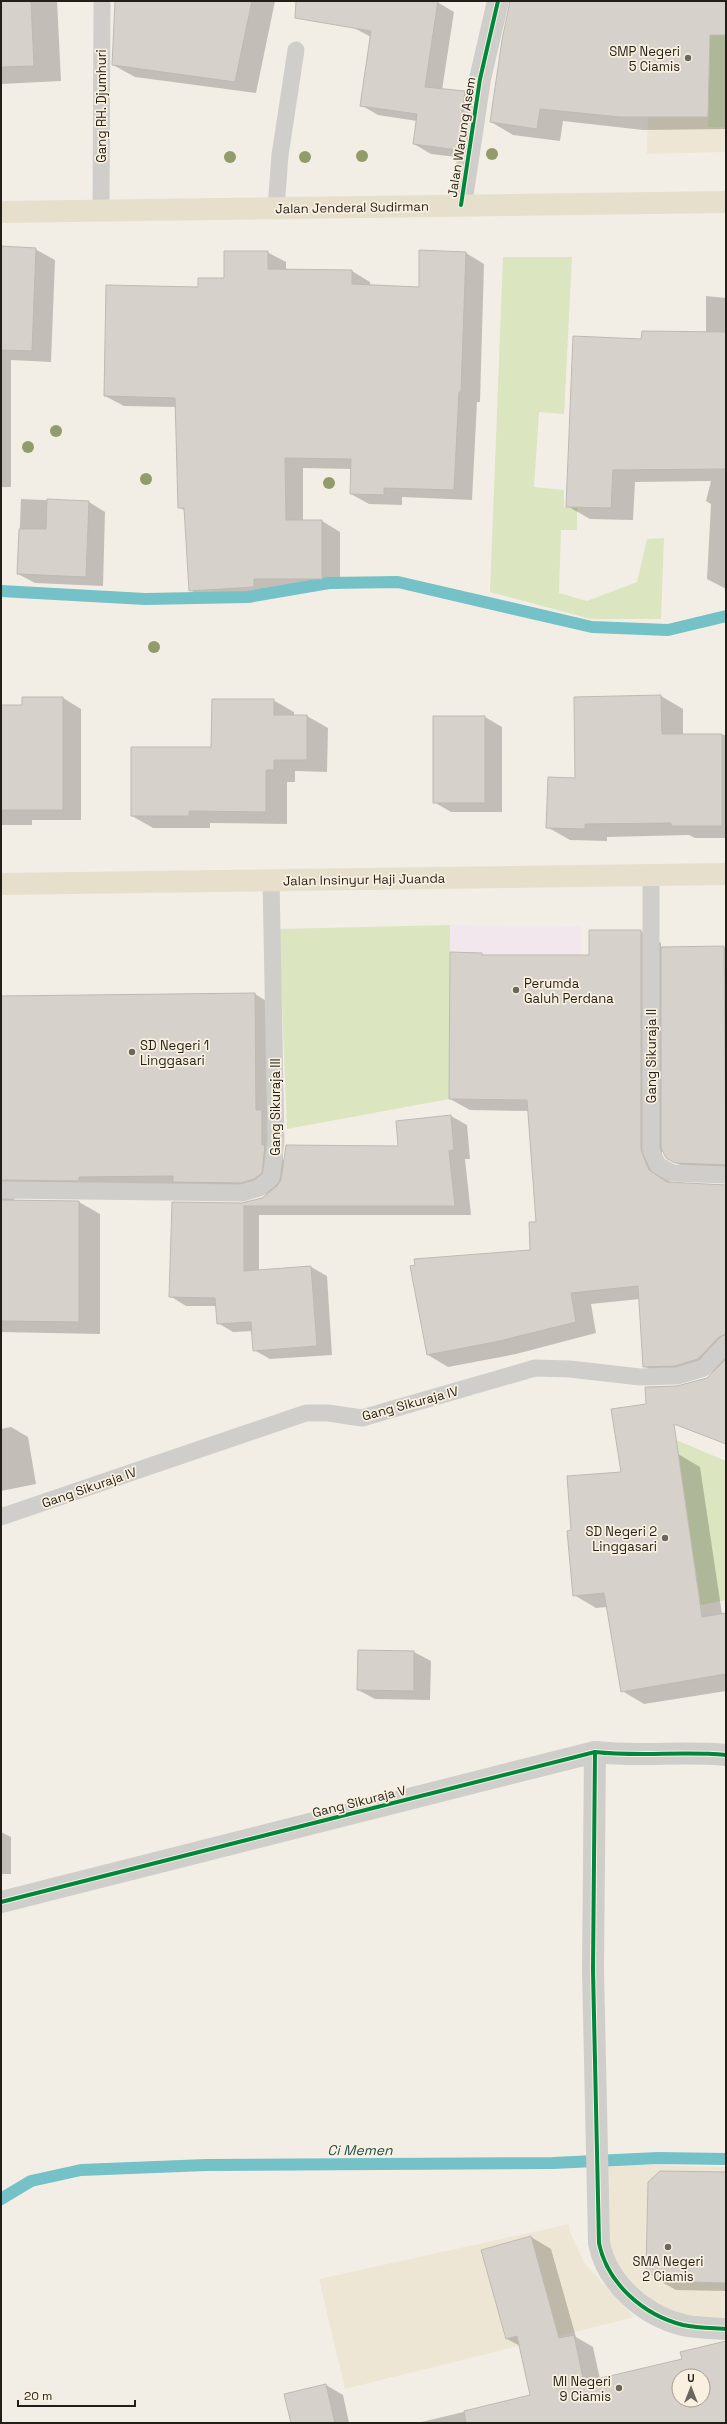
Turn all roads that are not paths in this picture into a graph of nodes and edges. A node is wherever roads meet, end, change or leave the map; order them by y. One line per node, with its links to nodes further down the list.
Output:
1 (102, 1): 7 (lane, Gang RH. Djumhuri)
2 (498, 1): 5 (street, Jalan Warung Asem)
3 (296, 50): 6 (lane)
4 (726, 202): 5 (highway, Jalan Jenderal Sudirman)
5 (461, 206): 6 (highway, Jalan Jenderal Sudirman)
6 (276, 208): 7 (highway, Jalan Jenderal Sudirman)
7 (101, 211): 8 (highway, Jalan Jenderal Sudirman)
8 (1, 212)
9 (726, 874): 10 (highway, Jalan Insinyur Haji Juanda)
10 (651, 875): 11 (highway, Jalan Insinyur Haji Juanda); 13 (lane, Gang Sikuraja II)
11 (271, 880): 12 (highway, Jalan Insinyur Haji Juanda); 14 (lane, Gang Sikuraja III)
12 (1, 884)
13 (726, 1175)
14 (1, 1190)
15 (726, 1344): 16 (lane, Gang Sikuraja IV)
16 (1, 1517)
17 (595, 1752): 18 (street, Gang Sikuraja V); 19 (street, Gang Sikuraja V); 20 (street)
18 (726, 1756)
19 (1, 1902)
20 (726, 2329)

